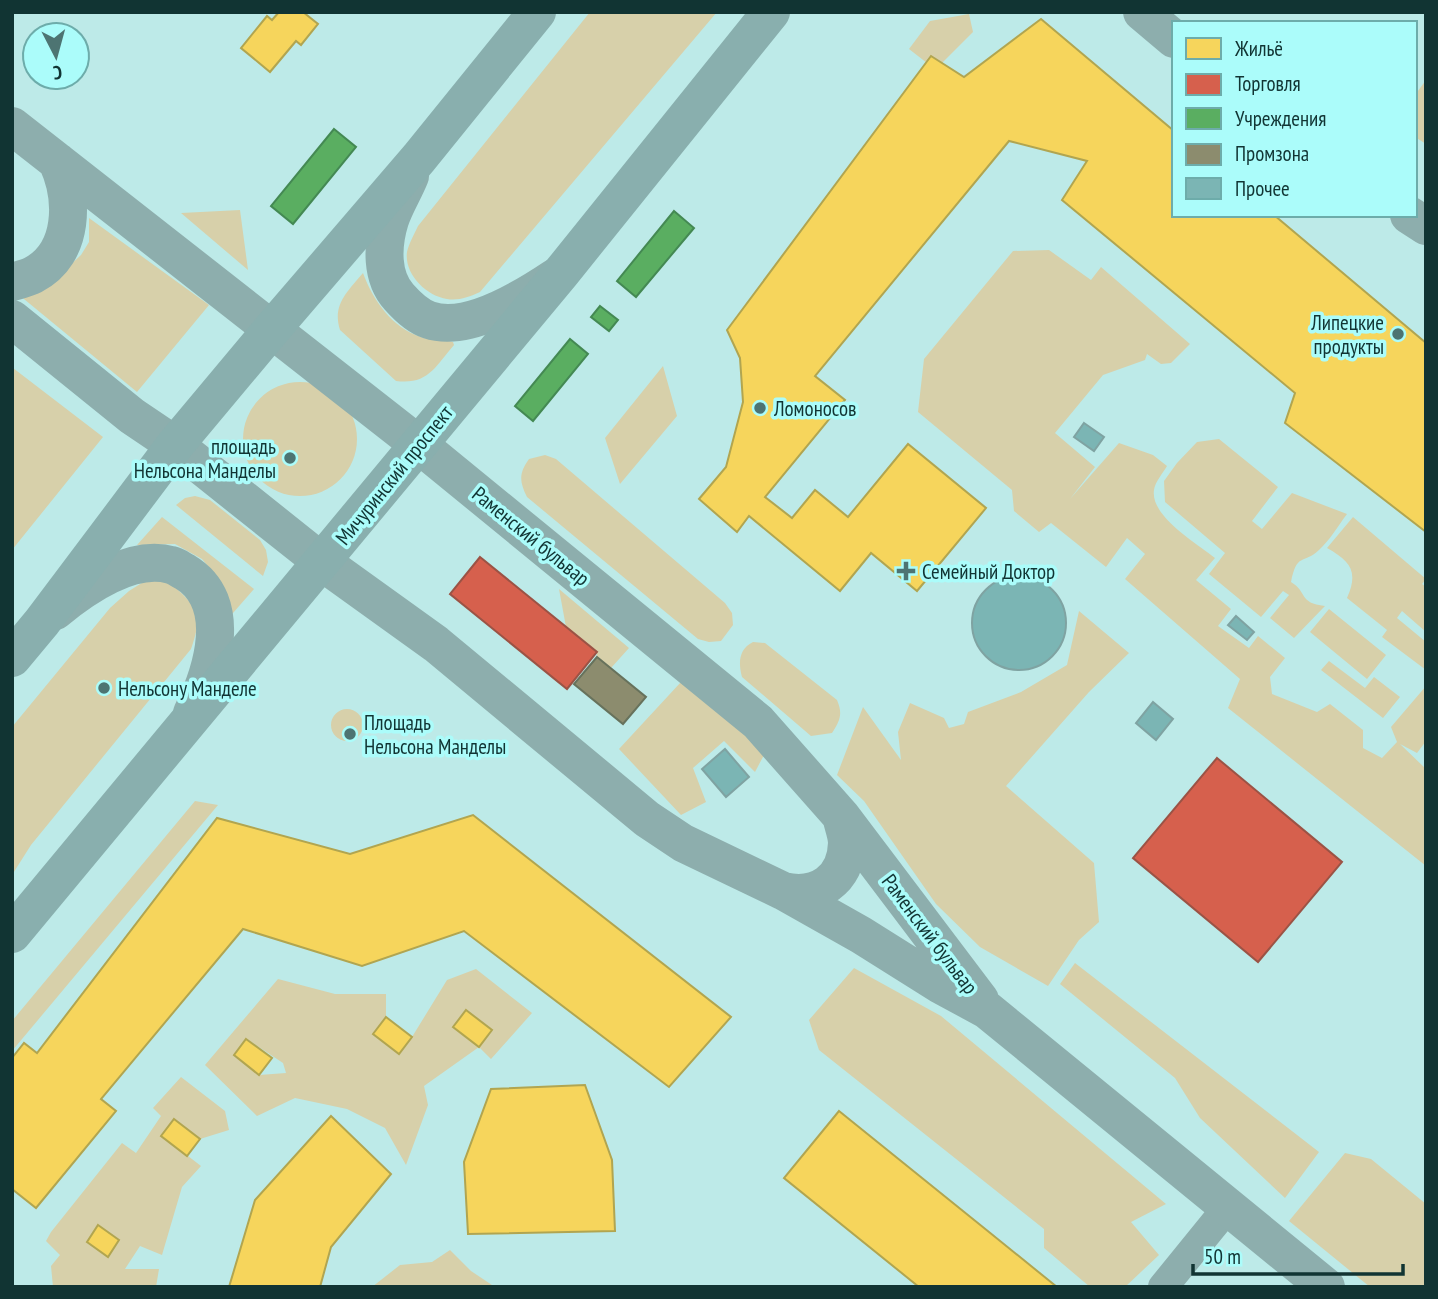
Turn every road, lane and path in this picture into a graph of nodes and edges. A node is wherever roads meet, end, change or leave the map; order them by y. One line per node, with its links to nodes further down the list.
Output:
1 (537, 12): 6 (main road)
2 (772, 12): 8 (main road, Мичуринский проспект)
3 (1142, 12): 4 (street)
4 (1172, 37)
5 (12, 126): 7 (street, Раменский бульвар)
6 (419, 158): 8 (street); 11 (main road)
7 (57, 161): 9 (street); 11 (street, Раменский бульвар)
8 (561, 273): 12 (main road, Мичуринский проспект)
9 (12, 282)
10 (12, 319): 13 (street, Раменский бульвар)
11 (272, 329): 12 (street, Раменский бульвар); 13 (main road)
12 (418, 444): 14 (main road, Мичуринский проспект); 18 (street, Раменский бульвар)
13 (175, 445): 14 (street, Раменский бульвар); 15 (main road)
14 (322, 562): 17 (main road, Мичуринский проспект); 19 (street, Раменский бульвар)
15 (42, 622): 16 (main road); 17 (street)
16 (12, 658)
17 (186, 724): 20 (main road, Мичуринский проспект)
18 (841, 816): 19 (street); 21 (street, Раменский бульвар)
19 (783, 891): 21 (street, Раменский бульвар)
20 (12, 934)
21 (987, 1010): 22 (street, Раменский бульвар)
22 (1228, 1207): 23 (street); 24 (street, Раменский бульвар)
23 (1163, 1287)
24 (1325, 1287)

